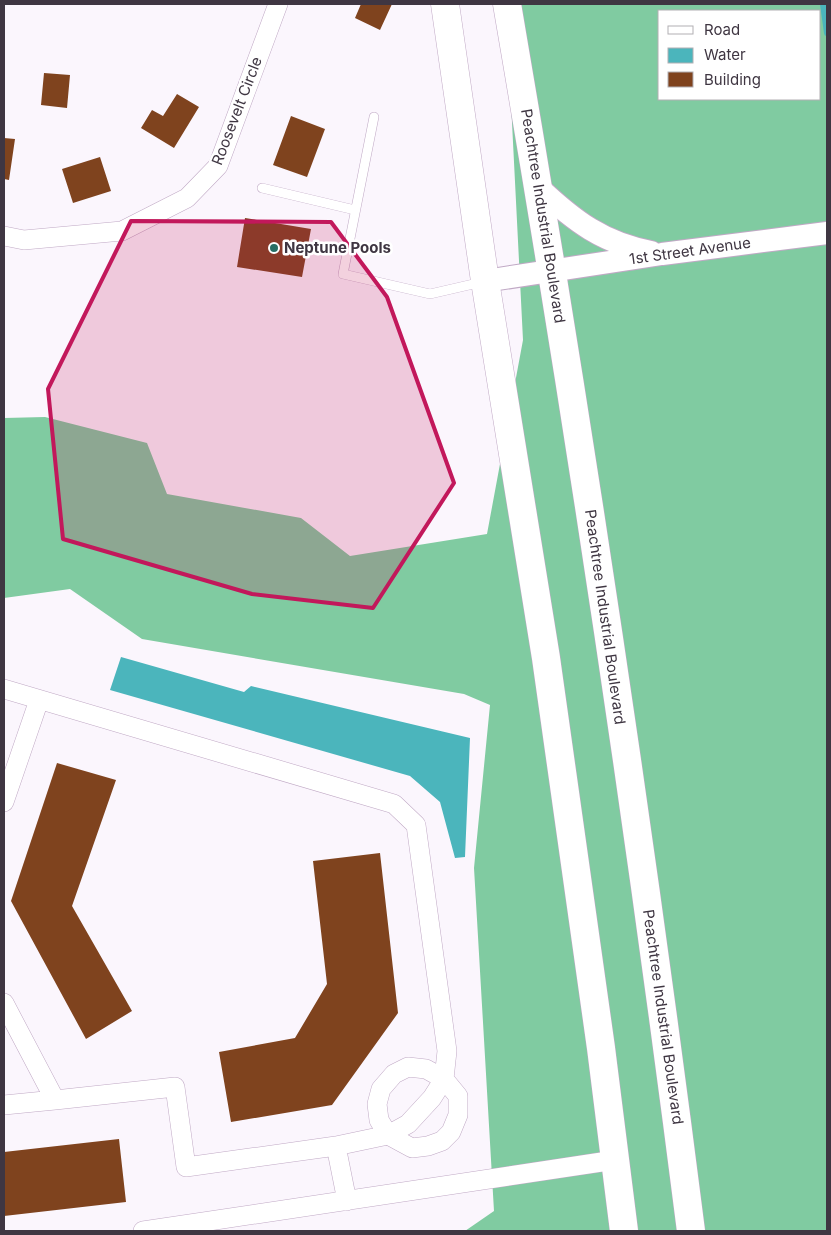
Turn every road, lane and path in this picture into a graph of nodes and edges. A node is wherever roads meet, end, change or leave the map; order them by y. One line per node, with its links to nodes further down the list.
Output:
1 (278, 4): 9 (street, Roosevelt Circle)
2 (445, 4): 12 (highway)
3 (508, 4): 6 (highway, Peachtree Industrial Boulevard)
4 (374, 117): 7 (lane)
5 (262, 188): 7 (lane)
6 (539, 188): 10 (street); 11 (highway, Peachtree Industrial Boulevard)
7 (355, 210): 12 (lane)
8 (827, 233): 10 (street, 1st Street Avenue)
9 (4, 236)
10 (662, 254): 11 (street, 1st Street Avenue)
11 (553, 270): 12 (street); 26 (highway, Peachtree Industrial Boulevard)
12 (485, 281): 22 (highway)
13 (4, 690): 14 (street)
14 (38, 700): 15 (street); 17 (street)
15 (4, 802)
16 (4, 1003): 18 (street)
17 (444, 1079): 20 (street); 20 (street); 20 (street)
18 (55, 1100): 19 (street); 21 (street)
19 (4, 1104)
20 (388, 1135): 21 (street)
21 (336, 1146): 23 (street)
22 (615, 1160): 23 (street); 25 (highway)
23 (347, 1201): 24 (street)
24 (143, 1231)
25 (624, 1231)
26 (691, 1231)

